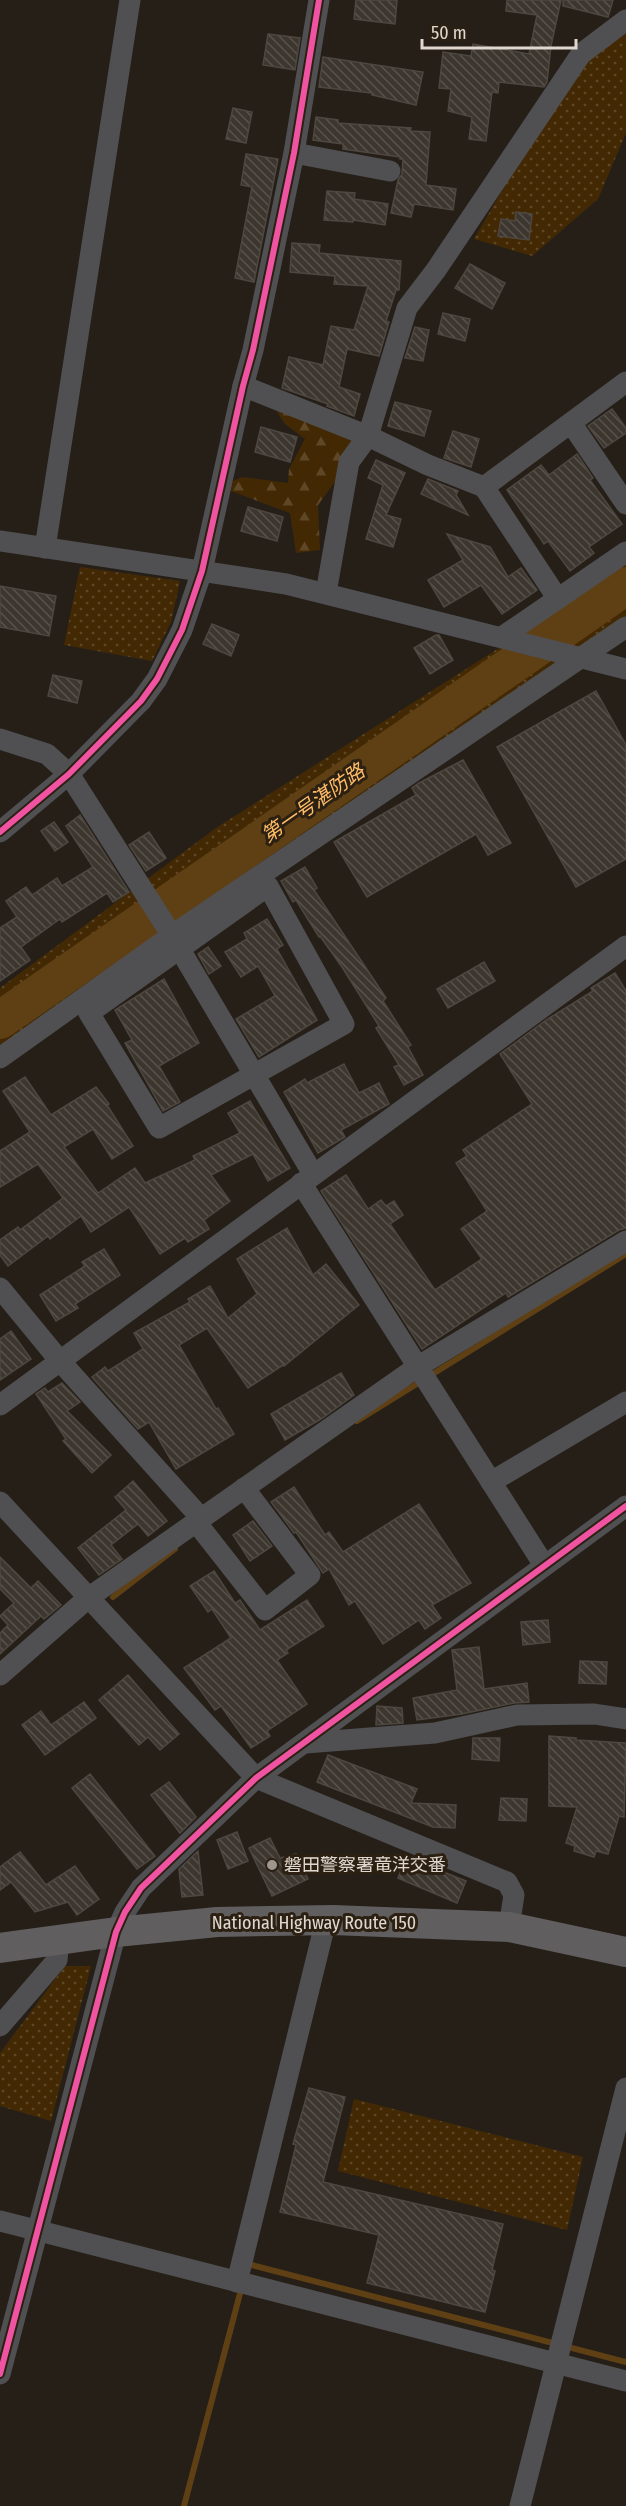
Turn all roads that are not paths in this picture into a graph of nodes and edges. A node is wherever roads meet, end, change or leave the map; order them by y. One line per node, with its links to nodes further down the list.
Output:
1 (130, 0): 13 (street)
2 (319, 0): 4 (street)
3 (626, 20): 9 (street)
4 (294, 153): 5 (street); 7 (street)
5 (390, 171)
6 (626, 382): 8 (street)
7 (243, 386): 9 (street); 15 (street)
8 (571, 423): 10 (street); 11 (street)
9 (368, 436): 10 (street); 16 (street)
10 (484, 487): 17 (street)
11 (626, 504)
12 (0, 541): 13 (street)
13 (45, 548): 15 (street)
14 (626, 552): 17 (street)
15 (202, 571): 16 (street); 23 (street)
16 (326, 593): 19 (street)
17 (558, 599): 19 (street)
18 (626, 627): 20 (street)
19 (508, 638): 20 (street)
20 (577, 657): 21 (street); 25 (street)
21 (626, 669)
22 (0, 740): 23 (street)
23 (69, 774): 24 (street); 25 (street)
24 (0, 832)
25 (173, 939): 27 (street); 28 (street); 28 (street); 28 (street)
26 (626, 946): 29 (street)
27 (0, 1058)
28 (255, 1076): 29 (street)
29 (307, 1179): 32 (street); 33 (street)
30 (626, 1241): 33 (street)
31 (0, 1288): 32 (street)
32 (60, 1360): 35 (street); 40 (street)
33 (417, 1368): 36 (street); 37 (street)
34 (626, 1402): 36 (street)
35 (0, 1405)
36 (491, 1482): 41 (street)
37 (247, 1492): 40 (street); 40 (street)
38 (0, 1502): 42 (street)
39 (626, 1506): 41 (street)
40 (200, 1524): 42 (street)
41 (544, 1565): 45 (street)
42 (88, 1598): 43 (street); 46 (street)
43 (0, 1675)
44 (626, 1719): 45 (street)
45 (303, 1743): 46 (street)
46 (256, 1778): 48 (street); 49 (street)
47 (326, 1920): 48 (highway, National Highway Route 150); 49 (highway, National Highway Route 150); 57 (street)
48 (508, 1927): 52 (highway, National Highway Route 150)
49 (116, 1932): 50 (highway, National Highway Route 150); 56 (street)
50 (59, 1940): 51 (highway, National Highway Route 150); 53 (street)
51 (0, 1948)
52 (626, 1952)
53 (0, 2026)
54 (626, 2088): 58 (street)
55 (0, 2221): 56 (street)
56 (37, 2231): 57 (street); 59 (street)
57 (237, 2282): 58 (street)
58 (556, 2363): 60 (street); 61 (street)
59 (1, 2366)
60 (626, 2381)
61 (520, 2506)

